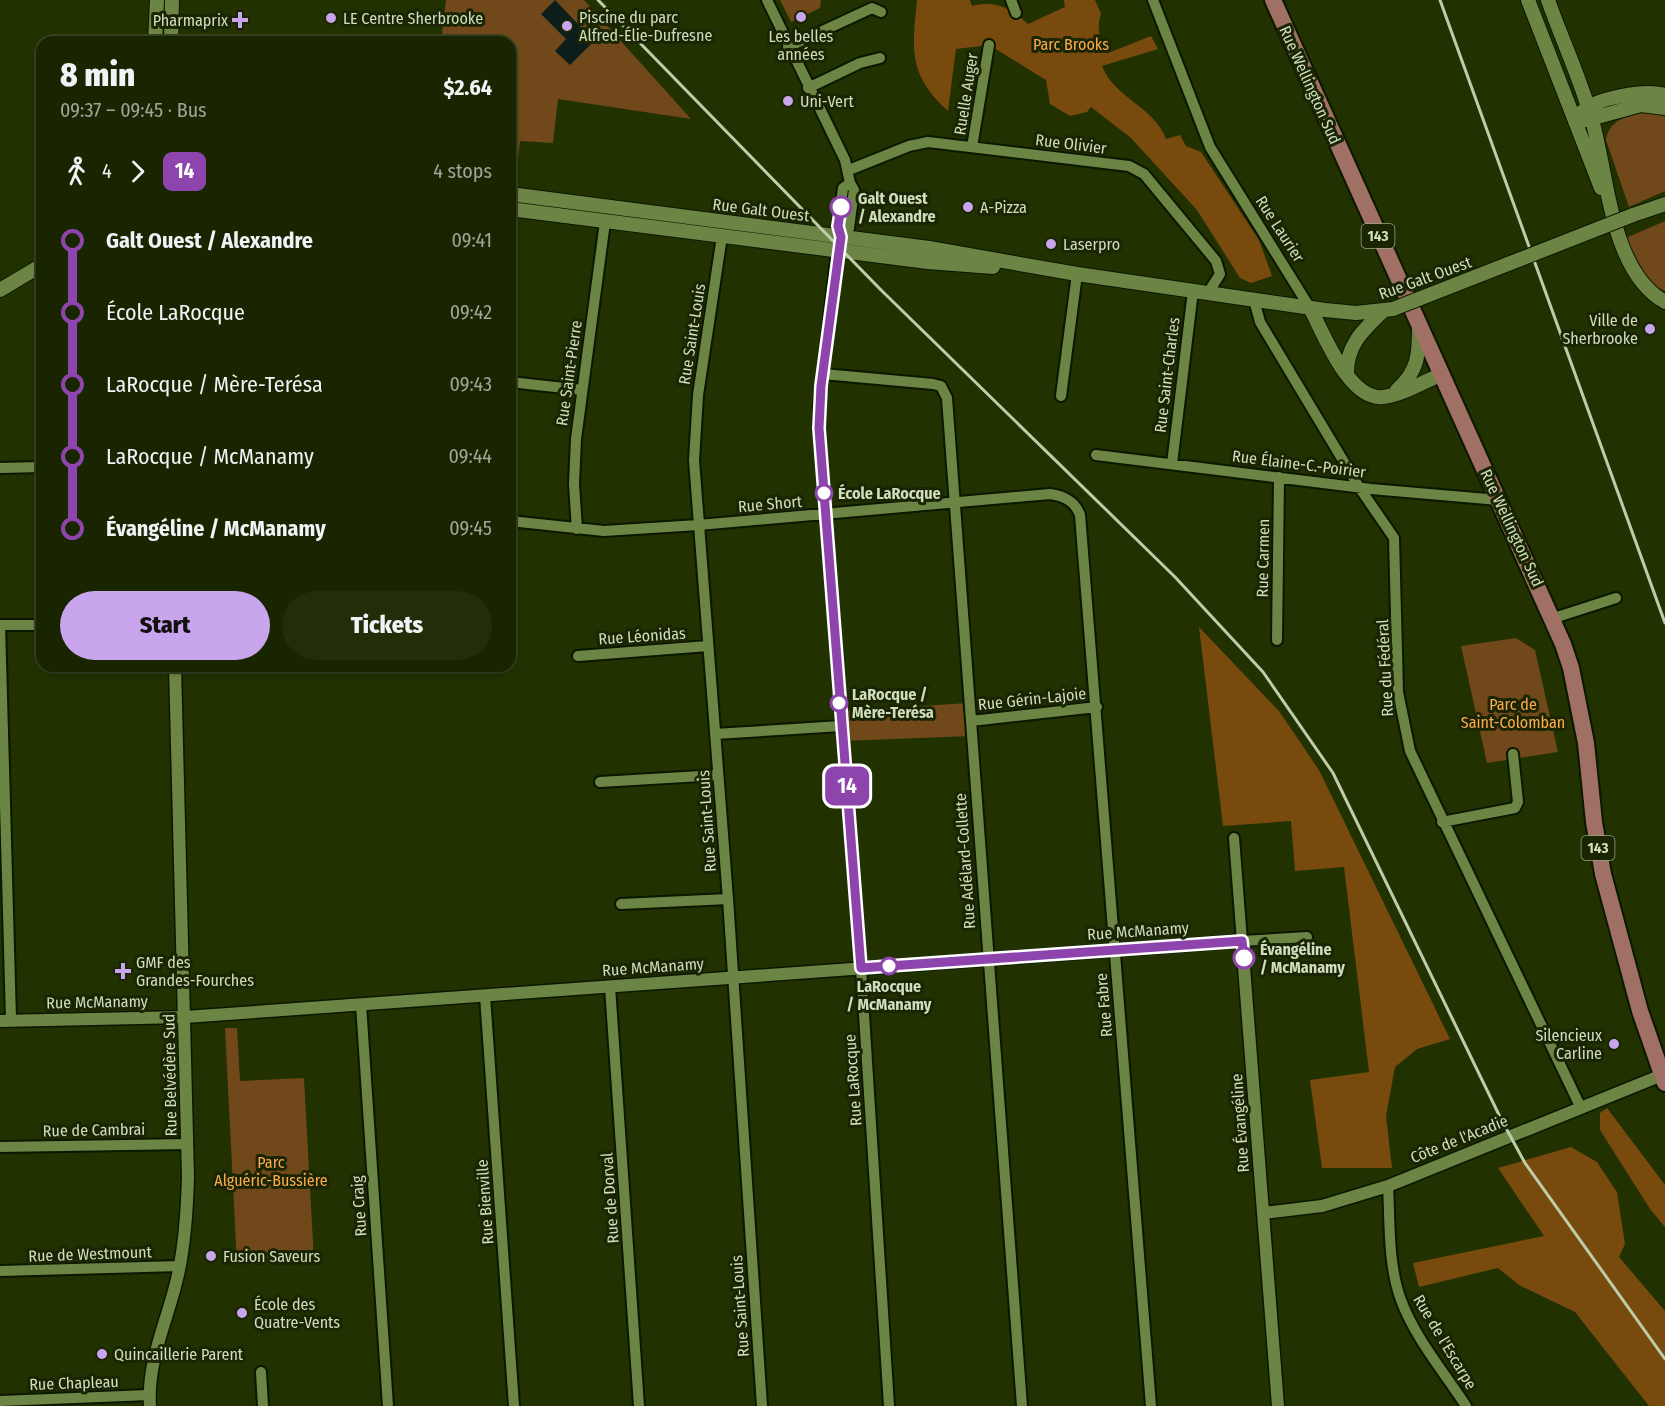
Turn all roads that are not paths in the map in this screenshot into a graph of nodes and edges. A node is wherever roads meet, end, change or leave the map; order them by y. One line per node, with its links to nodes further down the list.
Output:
1 (157, 0): 11 (main road)
2 (172, 0): 12 (main road)
3 (767, 0): 14 (street)
4 (1011, 0): 10 (street)
5 (1153, 0): 39 (street, Rue Laurier)
6 (1273, 0): 41 (main road, Rue Wellington Sud / 143)
7 (1528, 0): 20 (main road)
8 (1548, 0): 18 (main road)
9 (881, 12): 14 (street)
10 (1016, 13)
11 (155, 36)
12 (171, 36)
13 (989, 45): 22 (street, Ruelle Auger)
14 (788, 47): 16 (street)
15 (880, 58): 16 (street)
16 (808, 88): 23 (street)
17 (1665, 95): 18 (main road)
18 (1587, 106): 20 (main road); 21 (main road)
19 (1665, 108): 21 (main road)
20 (1574, 120): 21 (main road); 28 (main road)
21 (1592, 120): 28 (main road)
22 (972, 147): 23 (street, Rue Olivier); 36 (street, Rue Olivier)
23 (849, 170): 30 (street, Rue LaRocque)
24 (516, 195): 30 (main road, Rue Galt Ouest)
25 (1665, 204): 40 (main road, Rue Galt Ouest, bridge)
26 (516, 210): 27 (main road, Rue Galt Ouest)
27 (605, 222): 29 (main road, Rue Galt Ouest); 46 (street, Rue Saint-Pierre)
28 (1618, 230): 38 (main road)
29 (722, 236): 31 (main road, Rue Galt Ouest); 60 (street, Rue Saint-Louis)
30 (841, 237): 31 (street, Rue LaRocque); 33 (main road, Rue Galt Ouest)
31 (837, 251): 33 (main road, Rue Galt Ouest); 42 (street, Rue LaRocque)
32 (36, 269): 34 (main road)
33 (1077, 274): 35 (main road, Rue Galt Ouest); 48 (street)
34 (0, 290)
35 (1193, 291): 36 (main road, Rue Galt Ouest); 50 (street, Rue Saint-Charles)
36 (1208, 293): 37 (main road, Rue Galt Ouest)
37 (1254, 300): 39 (main road, Rue Galt Ouest); 54 (street, Rue du Fédéral)
38 (1665, 302)
39 (1310, 308): 40 (main road, Rue Galt Ouest); 44 (main road, Rue Laurier)
40 (1387, 311): 44 (main road)
41 (1419, 328): 43 (main road, Rue Wellington Sud / 143); 47 (main road)
42 (823, 374): 57 (street, Rue Adélard-Collette); 58 (street, Rue LaRocque)
43 (1440, 375): 47 (main road, Rue Laurier); 56 (main road, Rue Wellington Sud / 143)
44 (1348, 377): 47 (main road, Rue Laurier)
45 (516, 383): 46 (street)
46 (582, 390): 61 (street, Rue Saint-Pierre)
47 (1391, 395)
48 (1061, 396)
49 (1096, 455): 50 (street, Rue Élaine-C.-Poirier)
50 (1172, 464): 53 (street, Rue Élaine-C.-Poirier)
51 (36, 467): 52 (street)
52 (0, 468)
53 (1279, 477): 54 (street, Rue Élaine-C.-Poirier); 66 (street, Rue Carmen)
54 (1359, 487): 56 (street, Rue Élaine-C.-Poirier); 77 (street, Rue du Fédéral)
55 (1068, 500): 57 (street, Rue Short); 70 (street, Rue Fabre)
56 (1499, 500): 63 (main road, Rue Wellington Sud / 143)
57 (954, 504): 58 (street, Rue Short); 71 (street, Rue Adélard-Collette)
58 (826, 514): 60 (street, Rue Short); 72 (street, Rue LaRocque)
59 (516, 522): 61 (street, Rue Short)
60 (698, 525): 61 (street, Rue Short); 67 (street, Rue Saint-Louis)
61 (577, 529)
62 (1616, 598): 63 (street)
63 (1554, 618): 92 (main road, Rue Wellington Sud / 143)
64 (0, 625): 65 (street); 91 (street)
65 (36, 625)
66 (1276, 640)
67 (708, 646): 68 (street, Rue Léonidas); 73 (street, Rue Saint-Louis)
68 (578, 656)
69 (175, 672): 90 (street, Rue Belvédère Sud)
70 (1097, 707): 71 (street, Rue Gérin-Lajoie); 83 (street, Rue Fabre)
71 (971, 721): 84 (street, Rue Adélard-Collette)
72 (841, 726): 73 (street); 85 (street, Rue LaRocque)
73 (715, 734): 75 (street, Rue Saint-Louis)
74 (1513, 754): 77 (street)
75 (718, 775): 76 (street); 79 (street, Rue Saint-Louis)
76 (600, 782)
77 (1442, 822): 93 (street, Rue du Fédéral)
78 (1234, 838): 82 (street, Rue Évangéline)
79 (728, 898): 80 (street); 86 (street, Rue Saint-Louis)
80 (621, 904)
81 (1307, 937): 82 (street, Rue McManamy)
82 (1242, 941): 83 (street, Rue McManamy); 97 (street, Rue Évangéline)
83 (1115, 949): 84 (street, Rue McManamy); 110 (street, Rue Fabre)
84 (987, 959): 85 (street, Rue McManamy); 109 (street, Rue Adélard-Collette)
85 (861, 968): 86 (street, Rue McManamy); 108 (street, Rue LaRocque)
86 (733, 978): 87 (street, Rue McManamy); 107 (street, Rue Saint-Louis)
87 (610, 987): 88 (street, Rue McManamy); 106 (street, Rue de Dorval)
88 (485, 996): 89 (street, Rue McManamy); 105 (street, Rue Bienville)
89 (361, 1005): 90 (street, Rue McManamy); 104 (street, Rue Craig)
90 (185, 1017): 91 (street, Rue McManamy); 94 (street, Rue Belvédère Sud)
91 (6, 1020)
92 (1663, 1079): 93 (street, Côte de l'Acadie)
93 (1580, 1106): 96 (street, Côte de l'Acadie)
94 (188, 1144): 95 (street, Rue de Cambrai); 98 (street, Rue Belvédère Sud)
95 (0, 1147)
96 (1388, 1186): 97 (street, Côte de l'Acadie); 112 (street, Rue de l'Escarpe)
97 (1263, 1213): 111 (street, Rue Évangéline)
98 (180, 1266): 99 (street, Rue de Westmount); 101 (street, Rue Belvédère Sud)
99 (0, 1271)
100 (261, 1372): 103 (street)
101 (150, 1400): 102 (street, Rue Chapleau)
102 (0, 1401)
103 (263, 1406)
104 (388, 1406)
105 (514, 1406)
106 (639, 1406)
107 (762, 1406)
108 (889, 1406)
109 (1022, 1406)
110 (1151, 1406)
111 (1278, 1406)
112 (1466, 1406)

